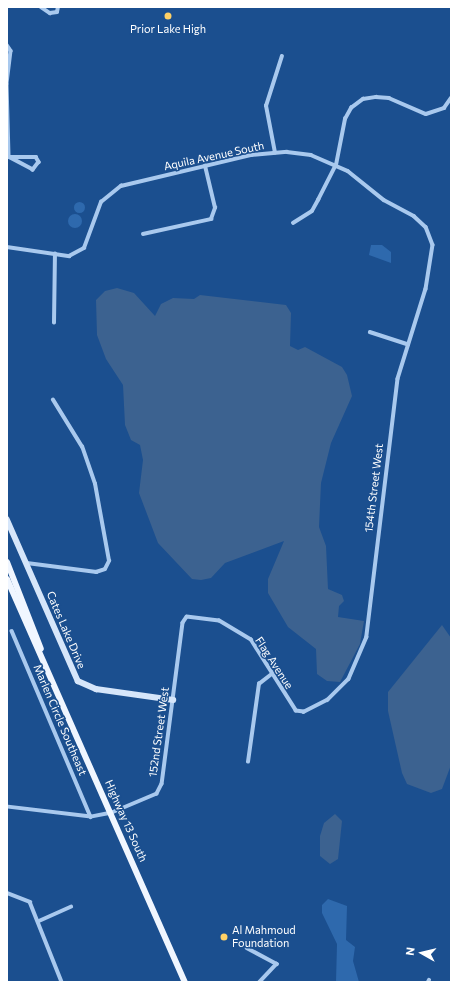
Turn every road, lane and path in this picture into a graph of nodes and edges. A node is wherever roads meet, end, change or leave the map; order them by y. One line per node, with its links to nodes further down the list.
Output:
1 (41, 7): 2 (street)
2 (58, 7)
3 (7, 45): 7 (street)
4 (282, 56): 6 (street)
5 (451, 98): 8 (street)
6 (275, 153): 8 (street, Aquila Avenue South); 9 (street, Aquila Avenue South)
7 (8, 157): 7 (street)
8 (336, 165): 10 (street); 12 (street, Aquila Avenue South)
9 (205, 166): 11 (street); 14 (street, Aquila Avenue South)
10 (293, 223)
11 (143, 234)
12 (433, 244): 17 (street, 154th Street West)
13 (7, 247): 14 (street, Aquila Avenue South)
14 (55, 254): 15 (street)
15 (54, 323)
16 (370, 332): 17 (street)
17 (408, 344): 28 (street, 154th Street West)
18 (53, 400): 21 (street)
19 (7, 519): 21 (street, Cates Lake Drive)
20 (7, 562): 25 (main road, Highway 13 South)
21 (27, 563): 27 (street, Cates Lake Drive)
22 (7, 579): 25 (main road, Highway 13 South)
23 (183, 623): 26 (street, Flag Avenue); 27 (street, 152nd Street West)
24 (12, 631): 32 (street, Marlen Circle Southeast)
25 (48, 669): 31 (main road, Highway 13 South)
26 (272, 674): 28 (street, Flag Avenue); 29 (street)
27 (173, 700): 31 (street, 152nd Street West)
28 (304, 712)
29 (248, 762)
30 (7, 807): 32 (street, 152nd Street West)
31 (112, 813): 32 (street, 152nd Street West); 38 (main road, Highway 13 South)
32 (91, 817)
33 (7, 893): 35 (street)
34 (71, 907): 35 (street)
35 (39, 920): 37 (street)
36 (247, 948): 39 (street)
37 (62, 982)
38 (185, 982)
39 (260, 982)

